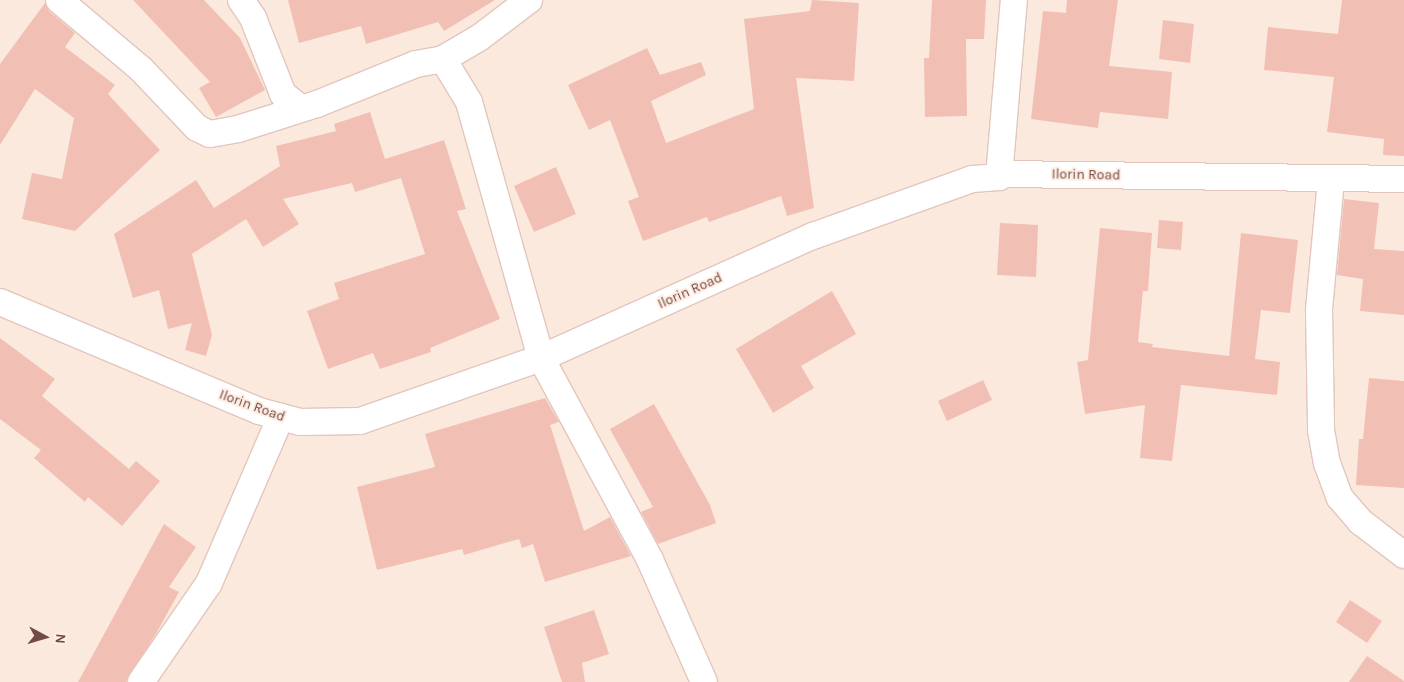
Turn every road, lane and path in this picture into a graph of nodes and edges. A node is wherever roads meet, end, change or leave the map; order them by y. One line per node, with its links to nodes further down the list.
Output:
1 (60, 0): 6 (street)
2 (241, 0): 6 (street)
3 (529, 0): 5 (street)
4 (1014, 0): 7 (street)
5 (443, 59): 6 (street); 11 (street)
6 (300, 108)
7 (999, 177): 8 (street, Ilorin Road); 11 (street, Ilorin Road)
8 (1331, 180): 9 (street, Ilorin Road); 13 (street)
9 (1404, 180)
10 (0, 302): 12 (street, Ilorin Road)
11 (541, 358): 12 (street, Ilorin Road); 15 (street)
12 (281, 417): 14 (street)
13 (1404, 555)
14 (141, 682)
15 (704, 682)

